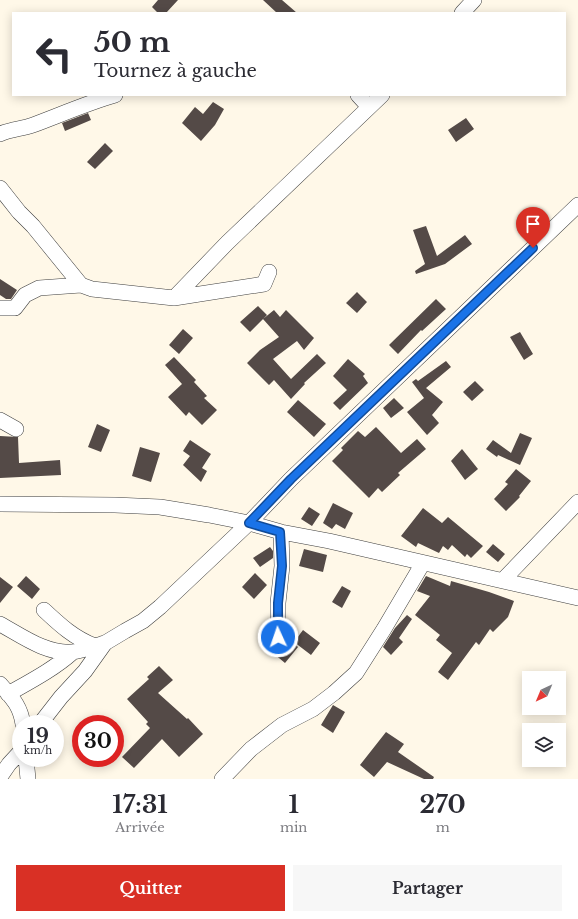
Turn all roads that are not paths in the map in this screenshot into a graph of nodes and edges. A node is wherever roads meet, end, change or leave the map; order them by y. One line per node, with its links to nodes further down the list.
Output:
1 (474, 0): 2 (street)
2 (463, 12)
3 (111, 96): 7 (street)
4 (359, 96): 6 (street)
5 (381, 96): 6 (street)
6 (369, 107): 12 (street)
7 (0, 134)
8 (0, 188): 11 (street)
9 (578, 205): 18 (street)
10 (269, 272): 12 (street)
11 (81, 284): 12 (street); 13 (street)
12 (174, 298)
13 (0, 308)
14 (0, 420): 15 (street)
15 (16, 429)
16 (578, 502): 21 (street)
17 (0, 504): 18 (street)
18 (249, 523): 19 (street); 26 (street)
19 (280, 532): 20 (street); 25 (street)
20 (423, 563): 21 (street); 35 (street)
21 (503, 580): 22 (street)
22 (578, 598)
23 (44, 610): 26 (street)
24 (0, 624): 27 (street)
25 (278, 637)
26 (100, 644): 27 (street); 30 (street)
27 (73, 652): 28 (street)
28 (4, 689): 29 (street)
29 (21, 715)
30 (47, 715)
31 (12, 761): 33 (street)
32 (27, 767): 34 (street)
33 (0, 777)
34 (28, 779)
35 (222, 779)

